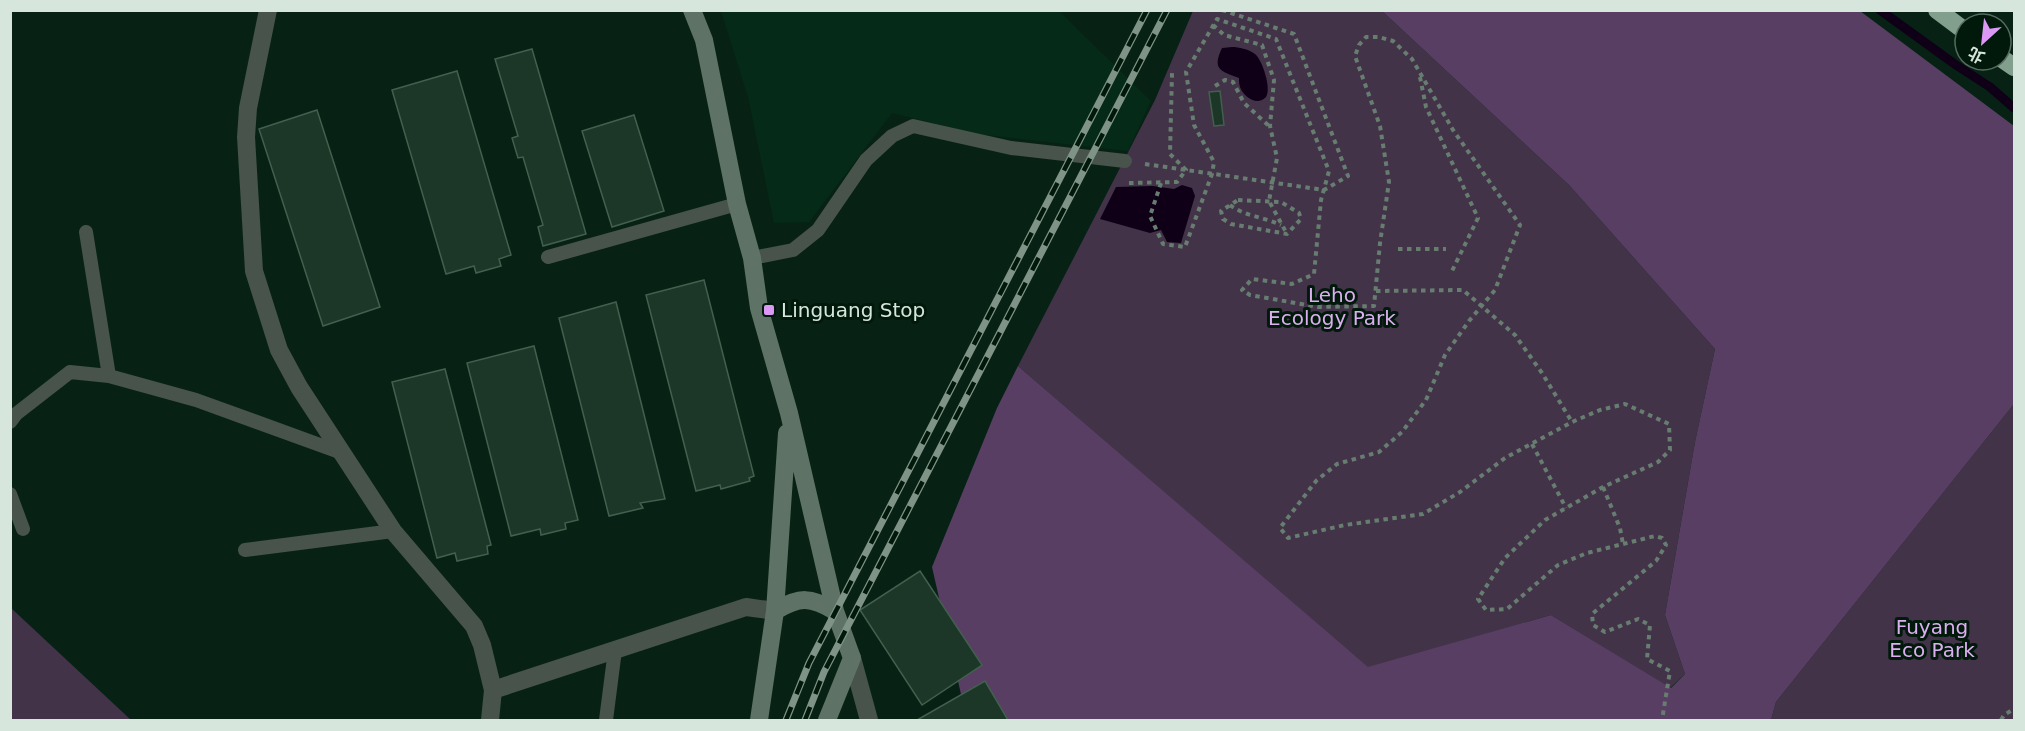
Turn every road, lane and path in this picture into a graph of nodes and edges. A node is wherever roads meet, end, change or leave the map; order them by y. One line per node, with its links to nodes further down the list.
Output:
1 (268, 10): 36 (street)
2 (692, 10): 19 (main road)
3 (1222, 10): 17 (path)
4 (1937, 10): 5 (highway)
5 (1953, 22)
6 (1213, 25): 10 (path); 13 (path); 17 (path)
7 (1172, 73): 12 (path)
8 (1420, 73): 28 (path); 29 (path); 30 (path)
9 (1215, 86): 10 (path)
10 (1270, 126): 14 (path)
11 (1125, 161): 12 (path); 27 (lane)
12 (1186, 170): 13 (path); 16 (path)
13 (1212, 174): 14 (path); 16 (path)
14 (1274, 182): 17 (path); 18 (path)
15 (1126, 183): 16 (path)
16 (1161, 183)
17 (1324, 190): 29 (path)
18 (1269, 201): 20 (path); 21 (path); 23 (path)
19 (737, 204): 26 (lane); 27 (main road)
20 (1230, 205): 21 (path); 23 (path)
21 (1281, 225): 23 (path)
22 (86, 232): 31 (lane)
23 (1287, 234)
24 (1398, 249): 25 (path)
25 (1446, 249)
26 (548, 257)
27 (752, 258): 32 (main road)
28 (1451, 273)
29 (1376, 291): 30 (path)
30 (1482, 306): 34 (path); 35 (path)
31 (109, 376): 33 (lane); 36 (lane)
32 (789, 413): 44 (main road); 45 (main road)
33 (10, 422)
34 (1572, 422): 35 (path); 37 (path)
35 (1532, 444): 39 (path)
36 (342, 453): 41 (street)
37 (1603, 487): 39 (path); 42 (path)
38 (10, 494): 40 (lane)
39 (1566, 508): 42 (path)
40 (23, 530)
41 (393, 531): 43 (lane); 48 (street)
42 (1623, 544): 55 (path)
43 (245, 550)
44 (775, 611): 45 (main road); 46 (street); 52 (main road)
45 (835, 612): 47 (main road)
46 (615, 650): 48 (street); 51 (lane)
47 (852, 658): 53 (main road); 54 (street)
48 (493, 690): 50 (street)
49 (2014, 709): 56 (path)
50 (490, 720)
51 (606, 720)
52 (759, 720)
53 (827, 720)
54 (869, 720)
55 (1662, 720)
56 (2001, 720)

